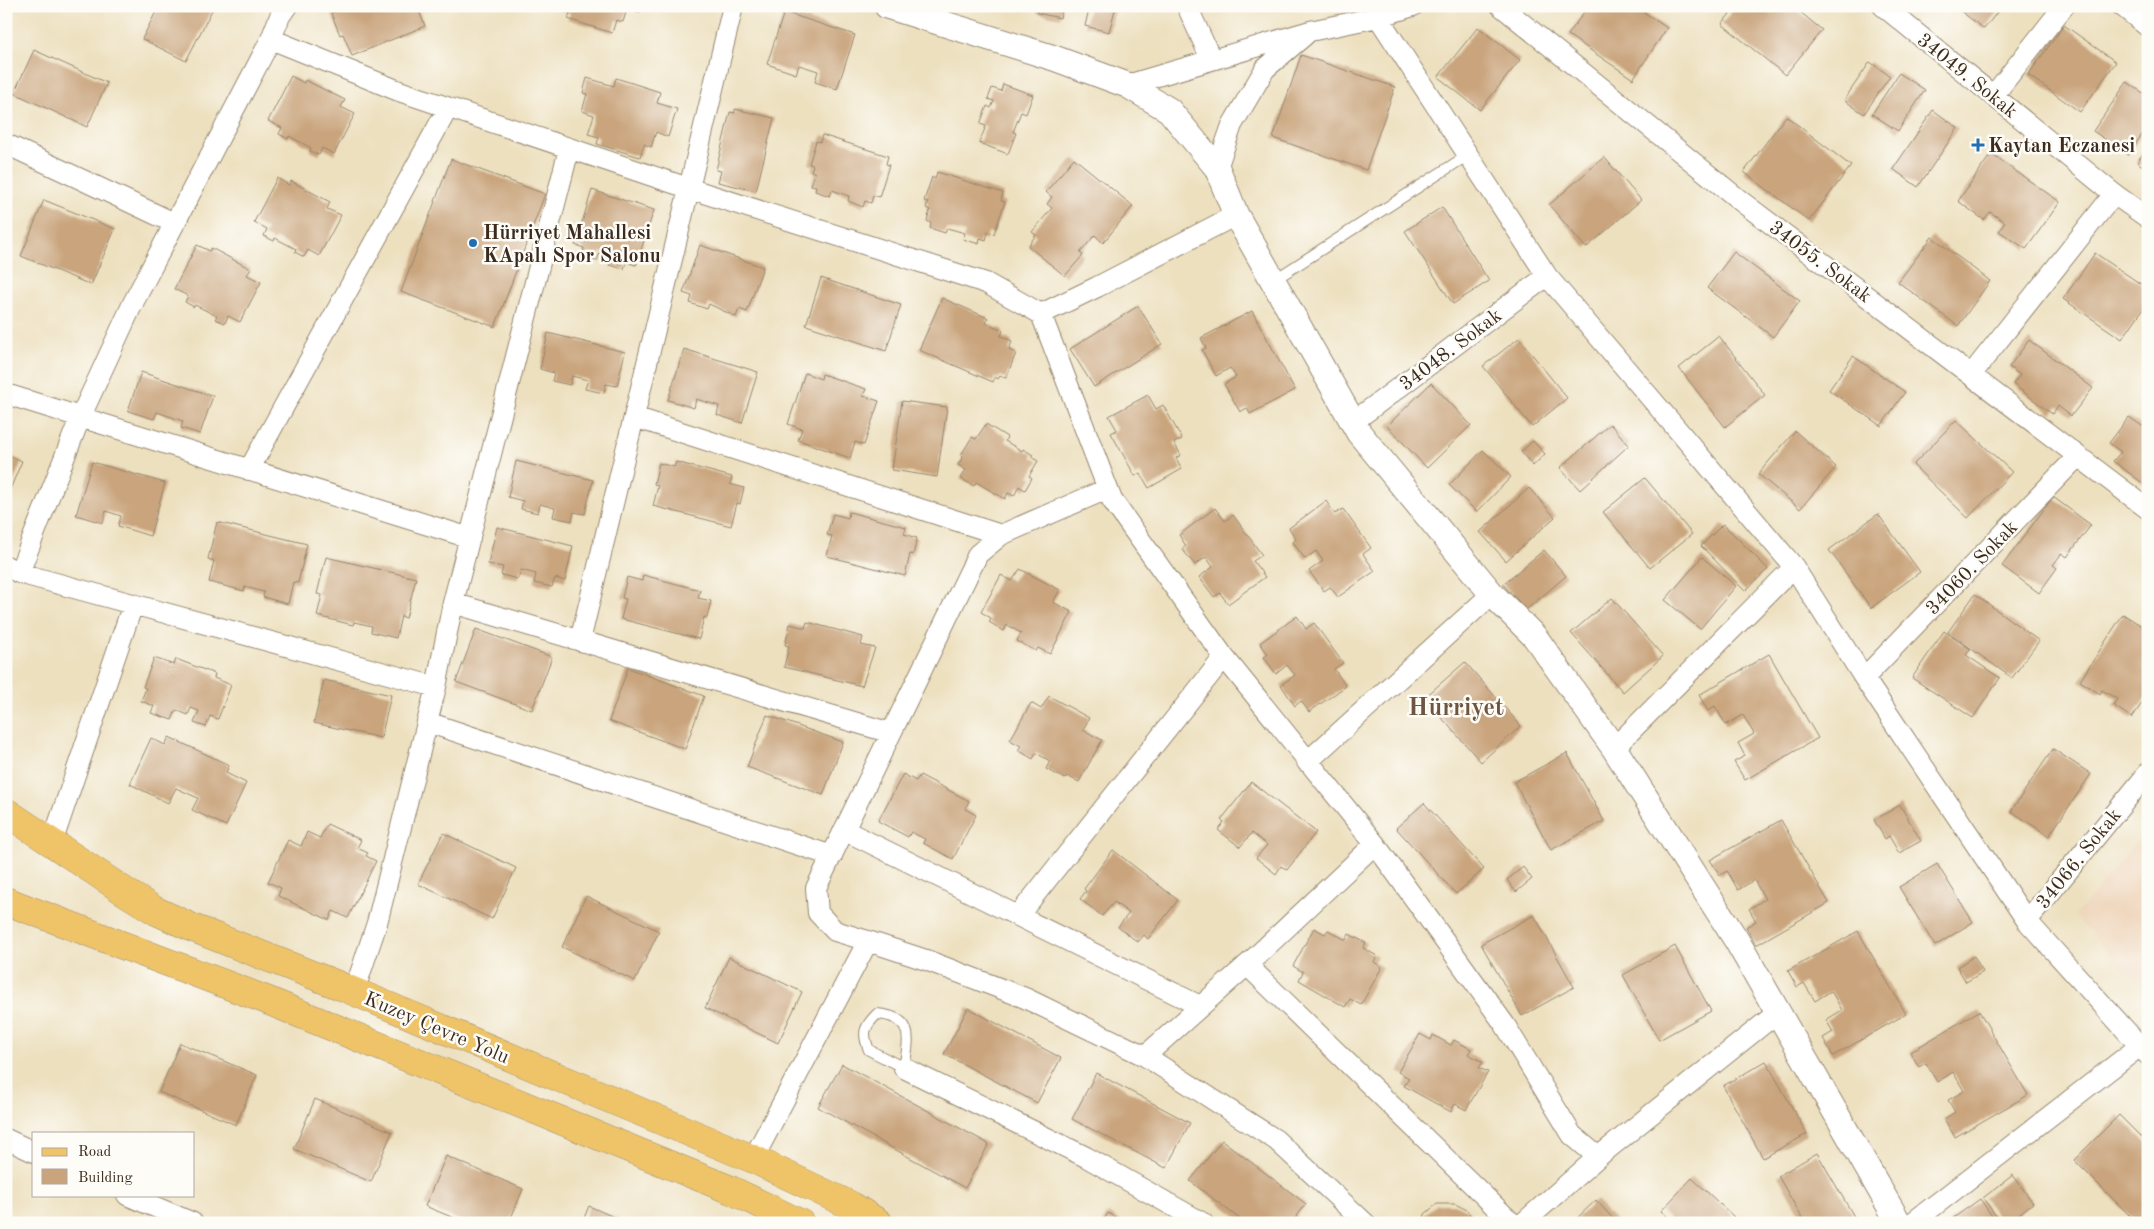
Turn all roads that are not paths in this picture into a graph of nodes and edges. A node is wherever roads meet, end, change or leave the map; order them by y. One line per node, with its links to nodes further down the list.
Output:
1 (287, 6): 13 (street)
2 (733, 6): 22 (street)
3 (887, 6): 15 (street)
4 (1187, 6): 14 (street)
5 (1412, 6): 10 (street)
6 (1501, 6): 30 (street, 34055. Sokak)
7 (1883, 6): 16 (street, 34049. Sokak)
8 (2064, 6): 16 (street)
9 (2122, 6): 11 (street)
10 (1378, 17): 12 (street); 20 (street)
11 (2148, 27)
12 (1310, 31): 14 (street); 21 (street)
13 (271, 39): 17 (street); 26 (street)
14 (1211, 59): 15 (street)
15 (1127, 85): 21 (street)
16 (1993, 96): 23 (street, 34049. Sokak)
17 (448, 108): 19 (street); 36 (street)
18 (6, 144): 26 (street)
19 (568, 149): 22 (street); 40 (street)
20 (1468, 155): 27 (street); 28 (lane)
21 (1217, 168): 24 (street)
22 (688, 188): 29 (street); 32 (street)
23 (2114, 194): 25 (street, 34049. Sokak); 30 (street)
24 (1236, 215): 28 (street); 29 (street)
25 (2148, 218)
26 (174, 223): 33 (street)
27 (1547, 276): 34 (street, 34048. Sokak); 41 (street)
28 (1273, 280): 34 (street)
29 (1041, 314): 37 (street)
30 (1971, 375): 35 (street, 34055. Sokak)
31 (6, 394): 33 (street)
32 (634, 417): 39 (street); 46 (street)
33 (80, 418): 36 (street); 42 (street)
34 (1353, 422): 43 (street)
35 (2078, 456): 38 (street, 34055. Sokak); 48 (street, 34060. Sokak)
36 (249, 470): 40 (street)
37 (1107, 489): 39 (street); 47 (street)
38 (2148, 509)
39 (1001, 535): 51 (street)
40 (470, 538): 44 (street)
41 (1794, 567): 48 (street); 52 (street)
42 (13, 569): 45 (street)
43 (1492, 594): 52 (street); 53 (street)
44 (453, 603): 46 (street); 49 (street)
45 (133, 604): 49 (street); 57 (street)
46 (580, 641): 51 (street)
47 (1224, 657): 53 (street); 61 (street)
48 (1864, 678): 62 (street)
49 (436, 687): 50 (street)
50 (427, 722): 59 (street); 65 (street)
51 (891, 733): 56 (street)
52 (1614, 748): 67 (street)
53 (1307, 762): 58 (street)
54 (2148, 773): 62 (street, 34066. Sokak)
55 (6, 812): 57 (main road, Kuzey Çevre Yolu)
56 (844, 830): 59 (street); 61 (street)
57 (52, 843): 65 (main road, Kuzey Çevre Yolu)
58 (1375, 844): 64 (street); 73 (street)
59 (832, 856): 63 (street)
60 (6, 901): 77 (main road, Kuzey Çevre Yolu)
61 (1018, 916): 66 (street)
62 (2027, 921): 68 (street)
63 (868, 942): 69 (street); 74 (street)
64 (1247, 965): 66 (street); 81 (street)
65 (354, 992): 74 (main road, Kuzey Çevre Yolu)
66 (1200, 1006): 69 (street)
67 (1777, 1013): 73 (street); 83 (street)
68 (2144, 1050): 84 (street)
69 (1145, 1056): 80 (street)
70 (904, 1068): 70 (lane); 79 (street)
71 (6, 1139): 72 (street)
72 (32, 1151)
73 (1598, 1157): 82 (street)
74 (753, 1159): 78 (main road, Kuzey Çevre Yolu)
75 (129, 1196): 76 (street)
76 (193, 1223)
77 (800, 1223)
78 (879, 1223)
79 (1203, 1223)
80 (1365, 1223)
81 (1512, 1223)
82 (1522, 1223)
83 (1899, 1223)
84 (1912, 1223)

